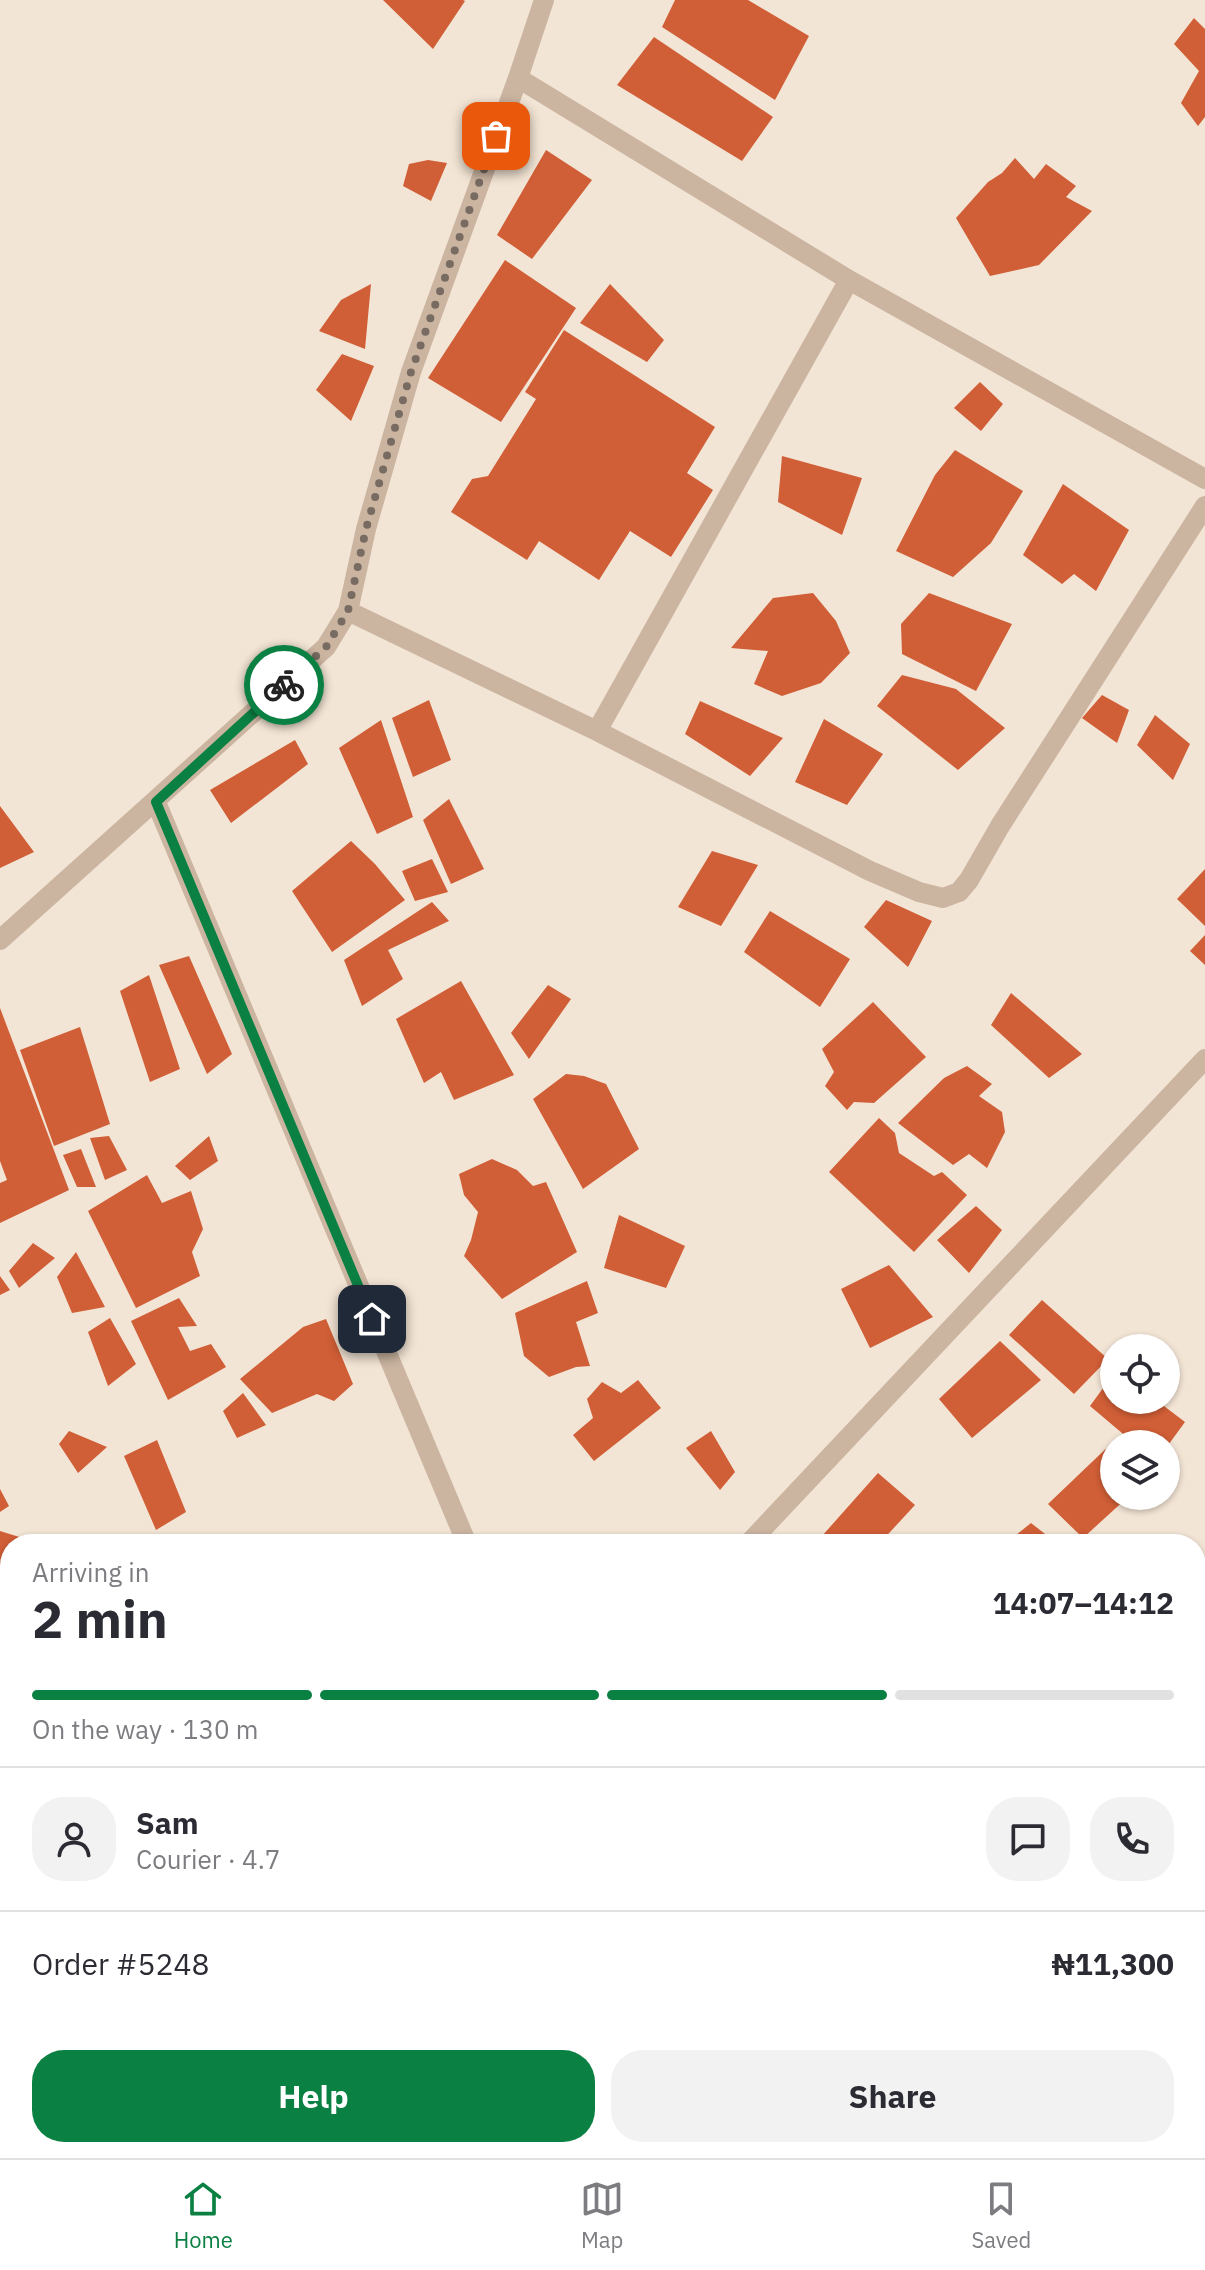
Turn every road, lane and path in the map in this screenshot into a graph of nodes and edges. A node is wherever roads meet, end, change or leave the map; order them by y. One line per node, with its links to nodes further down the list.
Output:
1 (544, 0): 2 (street)
2 (518, 78): 3 (street); 6 (street)
3 (849, 280): 4 (street); 7 (street)
4 (1205, 479)
5 (1205, 506): 7 (street)
6 (348, 611): 7 (street); 8 (street)
7 (597, 731)
8 (156, 802): 9 (street); 11 (street)
9 (0, 940)
10 (1205, 1059): 12 (street)
11 (463, 1534)
12 (757, 1534)

